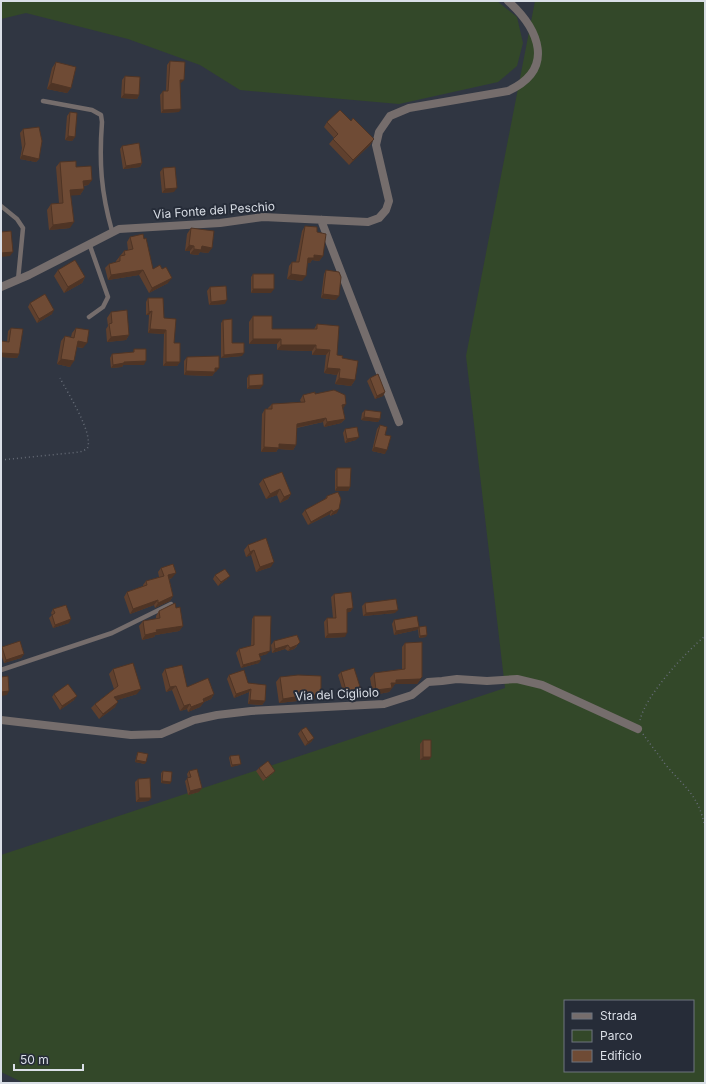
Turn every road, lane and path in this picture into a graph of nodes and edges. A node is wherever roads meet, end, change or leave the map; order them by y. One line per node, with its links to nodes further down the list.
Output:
1 (508, 1): 4 (street, Via Fonte del Peschio)
2 (43, 101): 5 (lane)
3 (1, 206): 7 (lane)
4 (321, 220): 5 (street, Via Fonte del Peschio); 11 (street)
5 (112, 231): 6 (street, Via Fonte del Peschio)
6 (89, 243): 7 (street, Via Fonte del Peschio); 9 (lane)
7 (18, 280): 8 (street, Via Fonte del Peschio)
8 (1, 287)
9 (89, 317)
10 (60, 378): 12 (path)
11 (398, 422)
12 (1, 460)
13 (171, 604): 15 (lane)
14 (705, 636): 17 (path)
15 (1, 670)
16 (1, 720): 17 (street, Via del Cigliolo)
17 (638, 729): 18 (path)
18 (705, 828)

